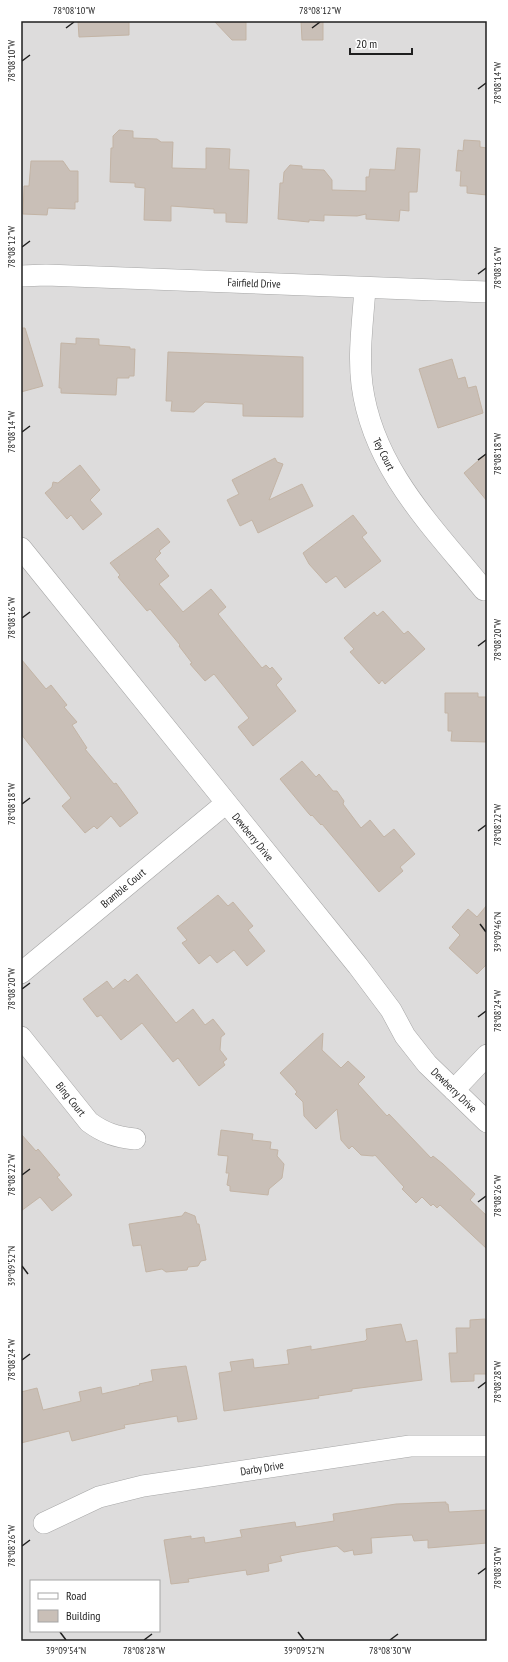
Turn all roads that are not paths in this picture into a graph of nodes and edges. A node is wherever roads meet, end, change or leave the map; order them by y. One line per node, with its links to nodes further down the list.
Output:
1 (21, 276): 2 (street, Fairfield Drive)
2 (365, 288): 3 (street, Fairfield Drive); 5 (street, Tey Court)
3 (487, 292)
4 (21, 548): 6 (street, Dewberry Drive)
5 (484, 590)
6 (225, 804): 7 (street, Bramble Court); 10 (street, Dewberry Drive)
7 (21, 973)
8 (21, 1037): 12 (street, Bing Court)
9 (487, 1055): 10 (street)
10 (454, 1090): 11 (street, Dewberry Drive)
11 (487, 1122)
12 (135, 1139)
13 (487, 1446): 14 (street, Darby Drive)
14 (44, 1523)

